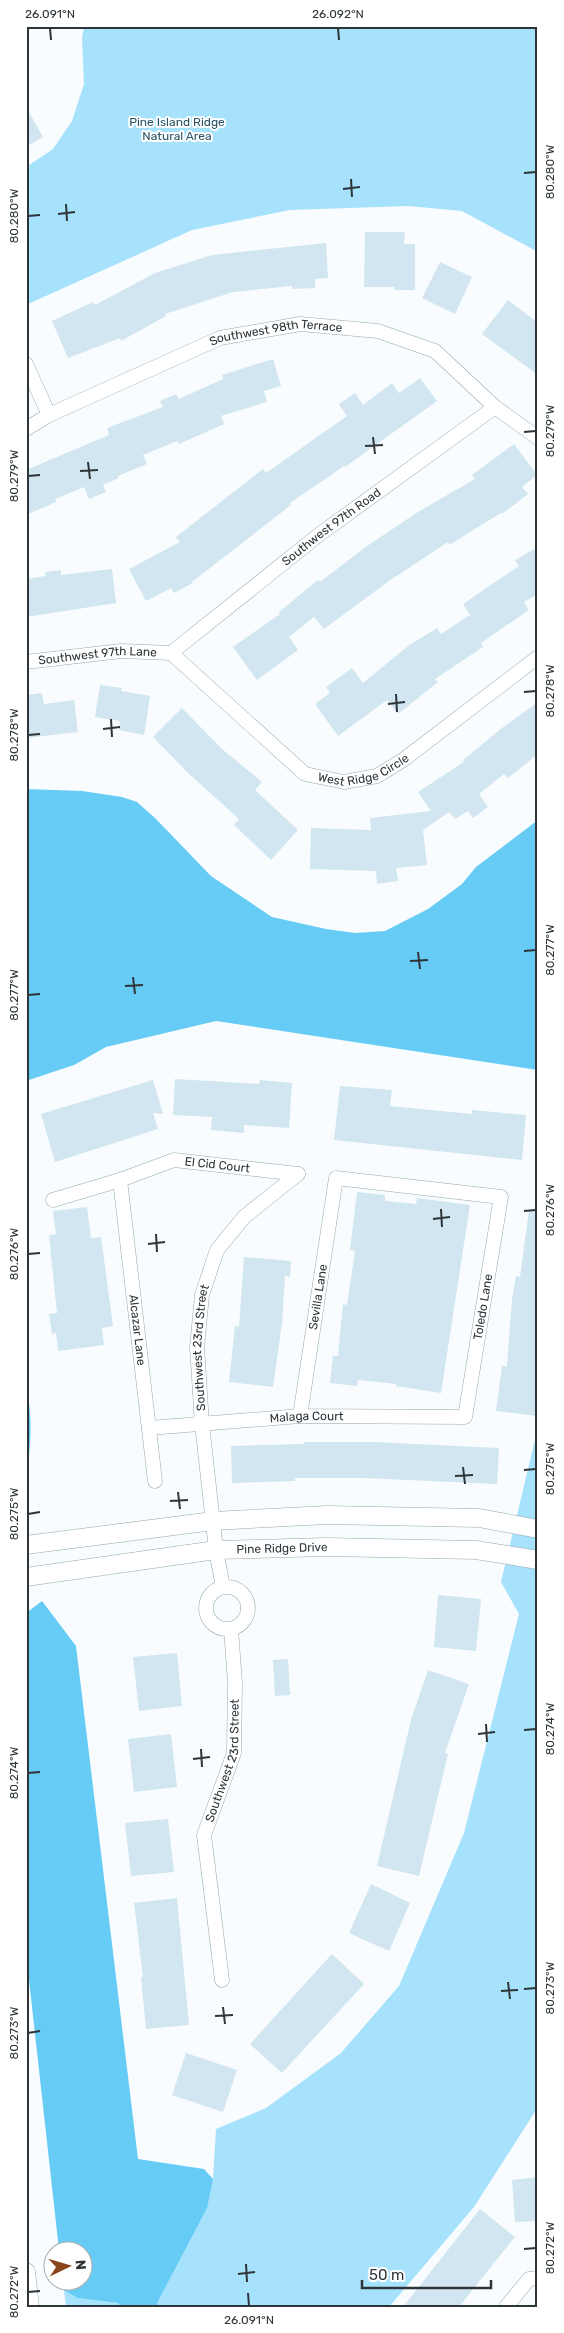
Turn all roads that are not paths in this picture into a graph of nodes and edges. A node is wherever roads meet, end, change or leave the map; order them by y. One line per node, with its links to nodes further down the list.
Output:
1 (26, 364): 3 (street)
2 (496, 407): 3 (street, Southwest 98th Terrace); 5 (street); 6 (street, Southwest 97th Road)
3 (49, 415): 4 (street, Southwest 98th Terrace)
4 (26, 429)
5 (538, 438)
6 (171, 653): 7 (street, West Ridge Circle); 8 (street, Southwest 97th Lane)
7 (538, 656)
8 (26, 662)
9 (298, 1174): 11 (street, El Cid Court); 15 (street, Southwest 23rd Street)
10 (336, 1178): 13 (street, Sevilla Lane); 14 (street, Toledo Lane)
11 (120, 1180): 12 (street, El Cid Court); 16 (street, Alcazar Lane)
12 (53, 1200)
13 (300, 1416): 14 (street, Malaga Court); 15 (street, Malaga Court)
14 (465, 1417)
15 (202, 1424): 16 (street, Malaga Court); 18 (street, Southwest 23rd Street)
16 (149, 1428): 17 (street, Alcazar Lane)
17 (155, 1481)
18 (213, 1521): 19 (street); 20 (street); 21 (street, Southwest 23rd Street)
19 (538, 1528)
20 (26, 1545)
21 (216, 1550): 22 (street, Pine Ridge Drive); 23 (street, Pine Ridge Drive); 24 (street, Southwest 23rd Street)
22 (538, 1560)
23 (26, 1576)
24 (223, 1587): 25 (street); 25 (street)
25 (231, 1629): 26 (street, Southwest 23rd Street)
26 (222, 1980)
27 (26, 2272): 29 (street)
28 (538, 2278): 30 (street)
29 (30, 2307)
30 (506, 2307)

